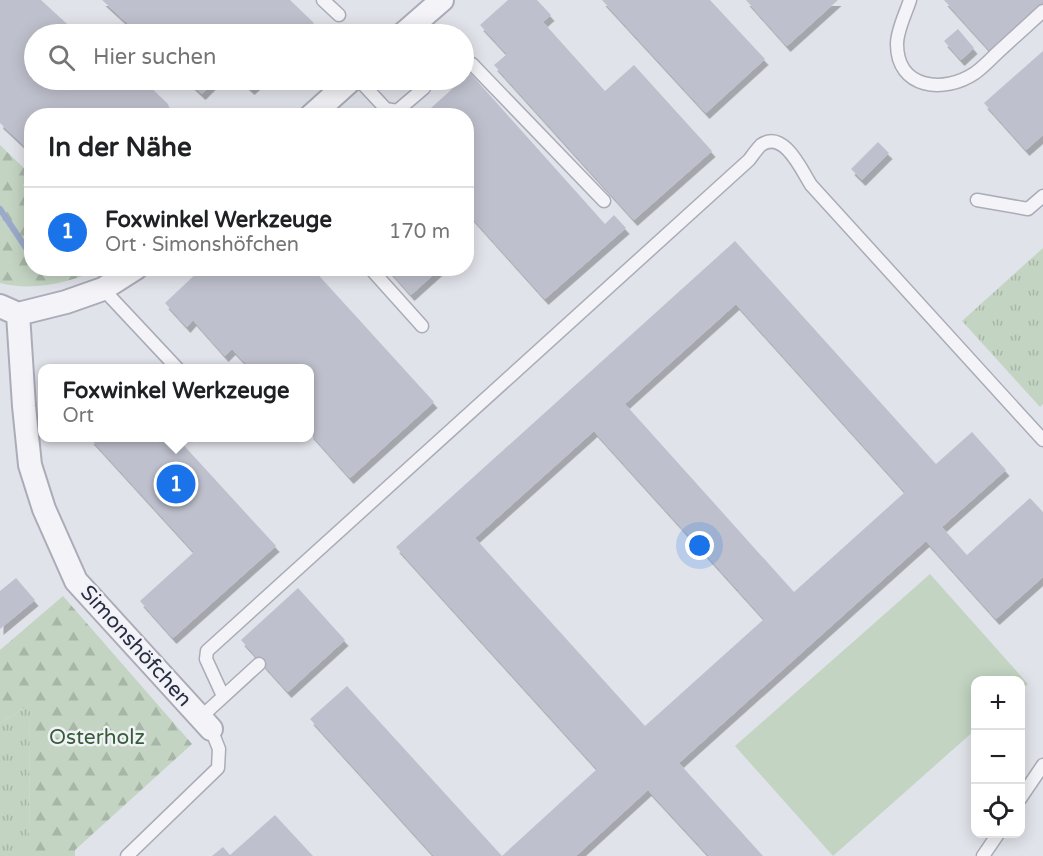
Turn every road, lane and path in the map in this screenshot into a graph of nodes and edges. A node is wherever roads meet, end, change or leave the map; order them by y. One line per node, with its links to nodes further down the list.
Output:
1 (323, 0): 5 (lane)
2 (442, 0): 6 (street)
3 (910, 0): 4 (lane)
4 (1043, 12)
5 (339, 15)
6 (421, 24)
7 (474, 66): 16 (lane)
8 (340, 90): 11 (street)
9 (368, 90): 12 (lane)
10 (422, 90): 13 (lane)
11 (320, 108)
12 (385, 108)
13 (401, 108)
14 (1043, 196): 15 (lane)
15 (977, 200)
16 (604, 201)
17 (123, 276): 19 (street, Simonshöfchen)
18 (376, 276): 21 (lane)
19 (103, 289): 20 (street, Simonshöfchen); 22 (lane)
20 (9, 310): 26 (street, Simonshöfchen)
21 (422, 326)
22 (172, 364)
23 (1043, 440): 25 (lane)
24 (259, 664): 25 (lane)
25 (223, 696): 26 (lane)
26 (206, 723): 30 (lane)
27 (1043, 765): 28 (lane)
28 (1025, 792)
29 (995, 838): 31 (lane)
30 (127, 856)
31 (983, 856)

